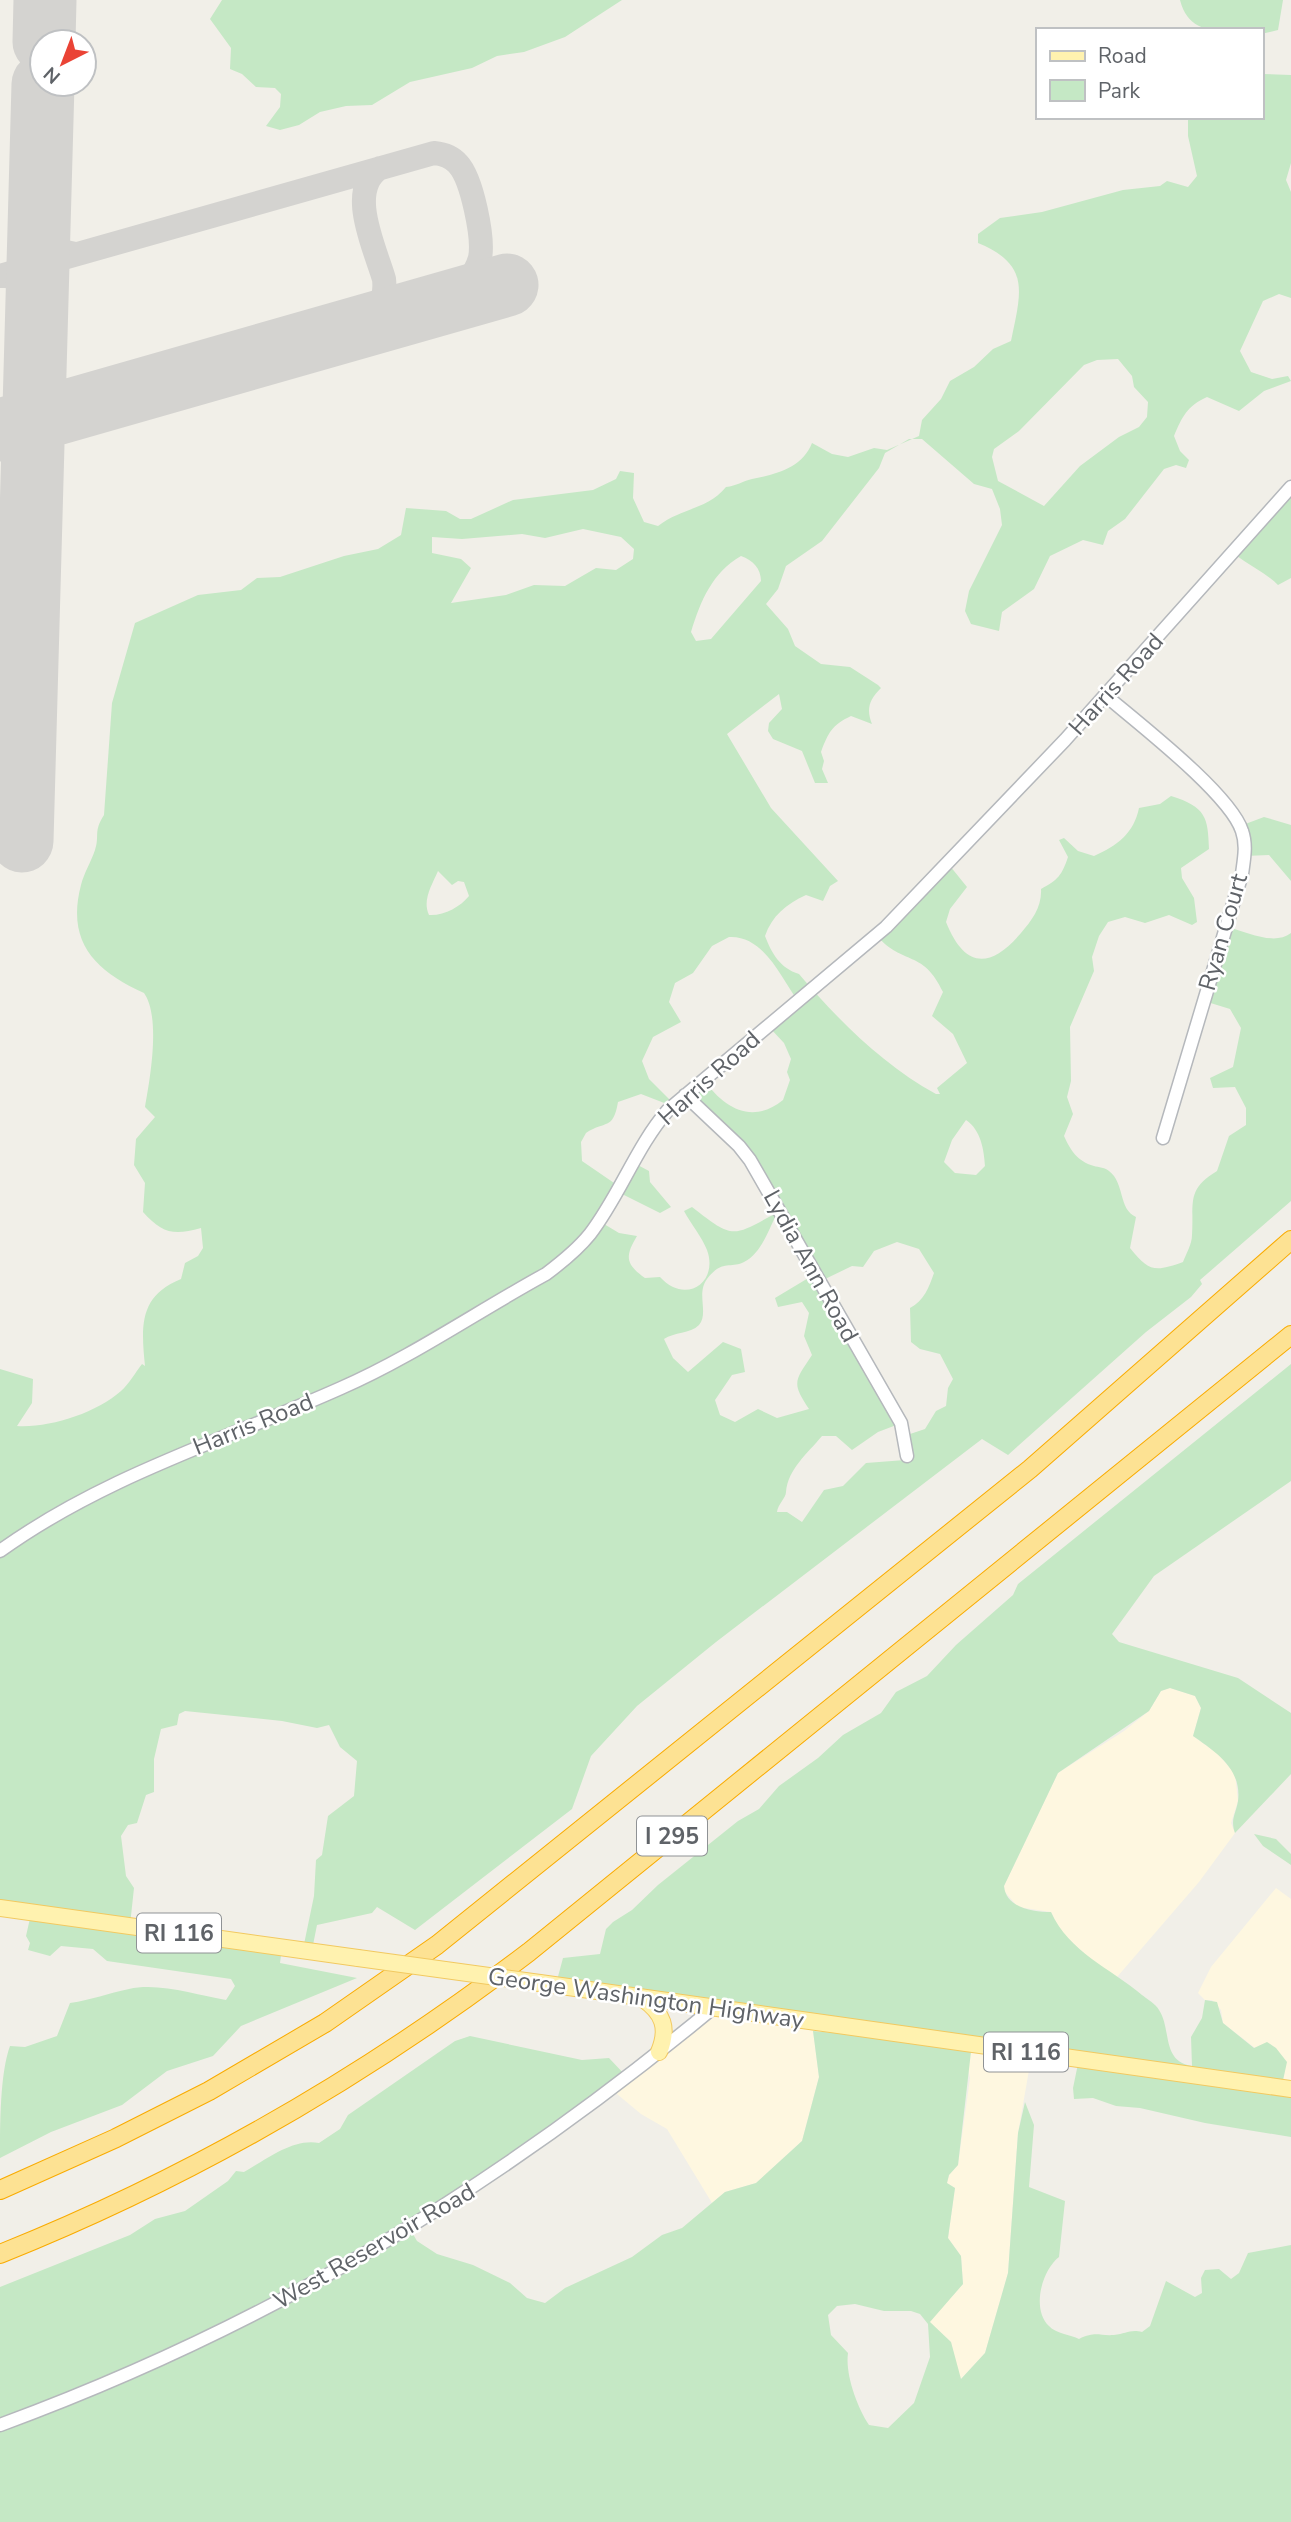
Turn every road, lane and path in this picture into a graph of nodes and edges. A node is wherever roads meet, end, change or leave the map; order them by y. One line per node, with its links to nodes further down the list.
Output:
1 (1291, 487): 2 (street, Harris Road)
2 (1105, 695): 3 (street, Harris Road); 4 (street, Ryan Court)
3 (685, 1095): 7 (street, Lydia Ann Road); 8 (street, Harris Road)
4 (1163, 1138)
5 (1291, 1240): 14 (highway, I 295)
6 (1291, 1335): 15 (highway, I 295)
7 (907, 1456)
8 (0, 1551)
9 (0, 1908): 10 (main road, George Washington Highway / RI 116, bridge)
10 (641, 1997): 11 (main road, George Washington Highway / RI 116); 12 (main road)
11 (713, 2007): 12 (street, West Reservoir Road); 13 (main road, George Washington Highway / RI 116)
12 (659, 2052): 16 (street, West Reservoir Road)
13 (1291, 2089)
14 (0, 2190)
15 (0, 2255)
16 (0, 2425)

